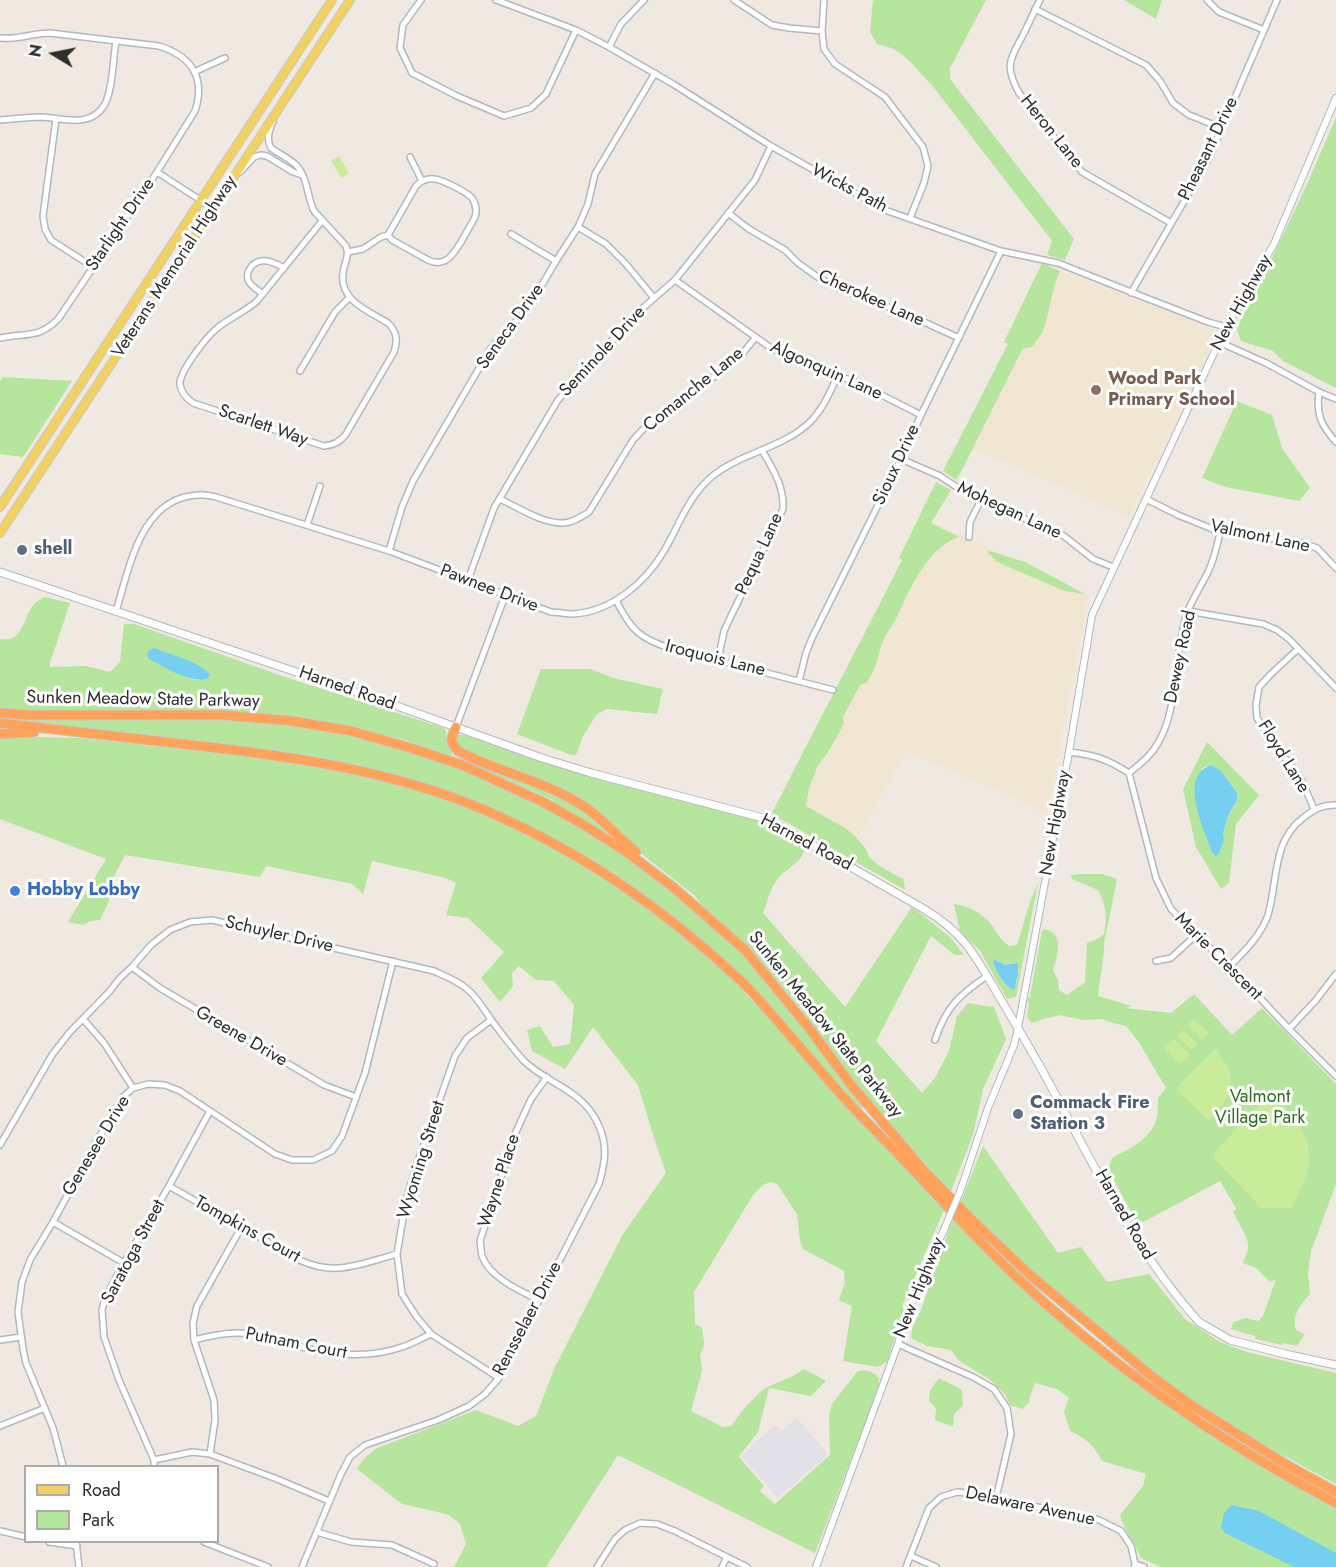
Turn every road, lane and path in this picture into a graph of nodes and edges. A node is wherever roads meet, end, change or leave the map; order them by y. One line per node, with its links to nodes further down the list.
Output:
1 (332, 0): 32 (main road, Veterans Memorial Highway)
2 (350, 0): 22 (main road, Veterans Memorial Highway)
3 (421, 0): 12 (street)
4 (496, 0): 12 (street, Wicks Path)
5 (644, 0): 17 (street)
6 (734, 0): 14 (street)
7 (824, 0): 14 (street)
8 (1040, 0): 11 (street, Heron Lane)
9 (1207, 0): 13 (street)
10 (1277, 0): 13 (street, Pheasant Drive)
11 (1035, 9): 25 (street); 37 (street, Heron Lane)
12 (576, 30): 17 (street, Wicks Path)
13 (1264, 30): 25 (street, Pheasant Drive)
14 (822, 31): 35 (street)
15 (0, 38): 16 (street)
16 (116, 41): 19 (street); 23 (street)
17 (609, 47): 20 (street, Wicks Path)
18 (225, 58): 19 (street)
19 (194, 72): 28 (street, Starlight Drive)
20 (655, 73): 26 (street, Wicks Path); 38 (street, Seneca Drive)
21 (1336, 98): 51 (street, New Highway)
22 (276, 114): 29 (street); 31 (main road, Veterans Memorial Highway)
23 (56, 119): 24 (street); 44 (street)
24 (0, 120)
25 (1222, 128): 37 (street, Pheasant Drive)
26 (771, 146): 34 (street, Seminole Drive); 35 (street, Wicks Path)
27 (410, 157): 30 (street)
28 (156, 172): 32 (street); 44 (street, Starlight Drive)
29 (302, 175): 31 (street); 36 (street)
30 (422, 181): 40 (street); 40 (street)
31 (231, 182): 33 (main road, Veterans Memorial Highway)
32 (201, 201): 33 (street); 68 (main road, Veterans Memorial Highway)
33 (214, 209): 71 (main road, Veterans Memorial Highway)
34 (728, 213): 46 (street, Seminole Drive); 54 (street, Cherokee Lane)
35 (910, 218): 41 (street, Wicks Path)
36 (322, 220): 42 (street); 45 (street, Scarlett Way)
37 (1171, 223): 47 (street, Pheasant Drive)
38 (578, 227): 43 (street, Seneca Drive); 50 (street)
39 (511, 234): 43 (street)
40 (388, 235): 42 (street)
41 (1001, 251): 47 (street, Wicks Path); 54 (street, Sioux Drive)
42 (348, 252): 49 (street)
43 (556, 261): 73 (street, Seneca Drive)
44 (93, 267): 52 (street, Starlight Drive)
45 (284, 268): 48 (street, Scarlett Way); 48 (street)
46 (675, 280): 50 (street, Seminole Drive); 53 (street, Algonquin Lane)
47 (1131, 293): 51 (street, Wicks Path)
48 (263, 294): 49 (street, Scarlett Way)
49 (349, 298): 56 (street)
50 (654, 298): 65 (street, Seminole Drive)
51 (1226, 327): 55 (street, New Highway)
52 (0, 338)
53 (755, 338): 57 (street, Algonquin Lane); 65 (street, Comanche Lane)
54 (959, 338): 60 (street, Sioux Drive)
55 (1219, 342): 58 (street); 67 (street, New Highway)
56 (300, 371)
57 (838, 375): 60 (street, Algonquin Lane); 62 (street, Pawnee Drive)
58 (1319, 392): 59 (street); 61 (street)
59 (1336, 399)
60 (921, 415): 63 (street, Sioux Drive)
61 (1336, 442)
62 (762, 450): 79 (street, Pawnee Drive); 83 (street, Pequa Lane)
63 (901, 459): 66 (street, Mohegan Lane); 84 (street, Sioux Drive)
64 (320, 486): 69 (street)
65 (500, 499): 77 (street, Seminole Drive)
66 (981, 500): 72 (street); 74 (street, Mohegan Lane)
67 (1146, 500): 70 (street, Valmont Lane); 74 (street, New Highway)
68 (0, 507)
69 (307, 525): 73 (street, Pawnee Drive); 80 (street, Pawnee Drive)
70 (1220, 532): 75 (street, Valmont Lane); 81 (street, Dewey Road)
71 (0, 533)
72 (969, 537)
73 (389, 551): 77 (street, Pawnee Drive)
74 (1113, 567): 92 (street, New Highway)
75 (1336, 568)
76 (0, 572): 80 (main road, Harned Road)
77 (468, 580): 78 (street, Pawnee Drive)
78 (505, 596): 79 (street, Pawnee Drive); 89 (street)
79 (616, 600): 83 (street, Iroquois Lane)
80 (116, 611): 89 (main road, Harned Road)
81 (1188, 611): 82 (street); 93 (street, Dewey Road)
82 (1298, 649): 85 (street); 95 (street, Floyd Lane)
83 (718, 660): 84 (street, Iroquois Lane)
84 (799, 681): 86 (street, Iroquois Lane)
85 (1336, 688)
86 (833, 690)
87 (0, 713): 96 (highway, Sunken Meadow State Parkway)
88 (0, 723): 90 (highway, Sunken Meadow State Parkway)
89 (456, 727): 96 (highway); 103 (main road, Harned Road)
90 (59, 731): 91 (highway); 136 (highway, Sunken Meadow State Parkway)
91 (0, 734)
92 (1069, 752): 93 (street); 106 (street, New Highway)
93 (1129, 773): 97 (street, Marie Crescent)
94 (1336, 805): 95 (street)
95 (1314, 809): 100 (street)
96 (660, 877): 133 (highway, Sunken Meadow State Parkway)
97 (1196, 935): 99 (street); 100 (street, Marie Crescent)
98 (393, 961): 101 (street, Schuyler Drive); 105 (street, Schuyler Drive); 112 (street, Genesee Drive)
99 (1156, 961)
100 (1230, 966): 107 (street, Marie Crescent)
101 (132, 968): 104 (street, Schuyler Drive); 112 (street, Greene Drive)
102 (1336, 974): 107 (street)
103 (987, 976): 106 (main road, Harned Road); 108 (street)
104 (83, 1019): 111 (street); 114 (street, Schuyler Drive)
105 (491, 1020): 110 (street, Schuyler Drive); 118 (street, Wyoming Street)
106 (1018, 1028): 125 (street, New Highway, bridge); 126 (main road, Harned Road)
107 (1289, 1029): 109 (street, Marie Crescent)
108 (935, 1040)
109 (1336, 1076)
110 (547, 1077): 120 (street, Rensselaer Drive); 120 (street, Wayne Place)
111 (134, 1088): 113 (street, Genesee Drive); 116 (street, Genesee Drive)
112 (356, 1097): 113 (street, Genesee Drive)
113 (210, 1112): 115 (street, Saratoga Street)
114 (0, 1145)
115 (170, 1186): 117 (street, Tompkins Court); 119 (street, Saratoga Street)
116 (53, 1222): 119 (street); 122 (street, Genesee Drive)
117 (241, 1228): 118 (street, Tompkins Court); 124 (street)
118 (397, 1254): 121 (street, Wyoming Street)
119 (124, 1263): 131 (street, Saratoga Street)
120 (538, 1300): 127 (street, Rensselaer Drive)
121 (431, 1334): 124 (street, Putnam Court); 127 (street, Wyoming Street)
122 (21, 1337): 123 (street); 128 (street, Genesee Drive)
123 (0, 1340)
124 (194, 1340): 130 (street)
125 (898, 1344): 134 (street); 152 (street, New Highway)
126 (1336, 1365)
127 (499, 1378): 135 (street, Rensselaer Drive)
128 (45, 1408): 129 (street); 132 (street, Genesee Drive)
129 (0, 1426)
130 (210, 1454): 131 (street); 135 (street)
131 (154, 1463)
132 (62, 1465)
133 (1336, 1492)
134 (996, 1498): 142 (street, Delaware Avenue); 145 (street, Delaware Avenue)
135 (329, 1501): 138 (street, Rensselaer Drive)
136 (1336, 1503)
137 (0, 1531): 139 (street)
138 (317, 1532): 144 (street); 148 (street, Rensselaer Drive)
139 (24, 1537)
140 (207, 1543): 147 (street)
141 (76, 1544): 146 (street)
142 (911, 1556): 153 (street, Delaware Avenue); 154 (street)
143 (727, 1557): 149 (street); 150 (street); 151 (street)
144 (434, 1564)
145 (1135, 1565): 155 (street)
146 (79, 1567)
147 (268, 1567)
148 (302, 1567)
149 (597, 1567)
150 (722, 1567)
151 (747, 1567)
152 (816, 1567)
153 (906, 1567)
154 (936, 1567)
155 (1144, 1567)

